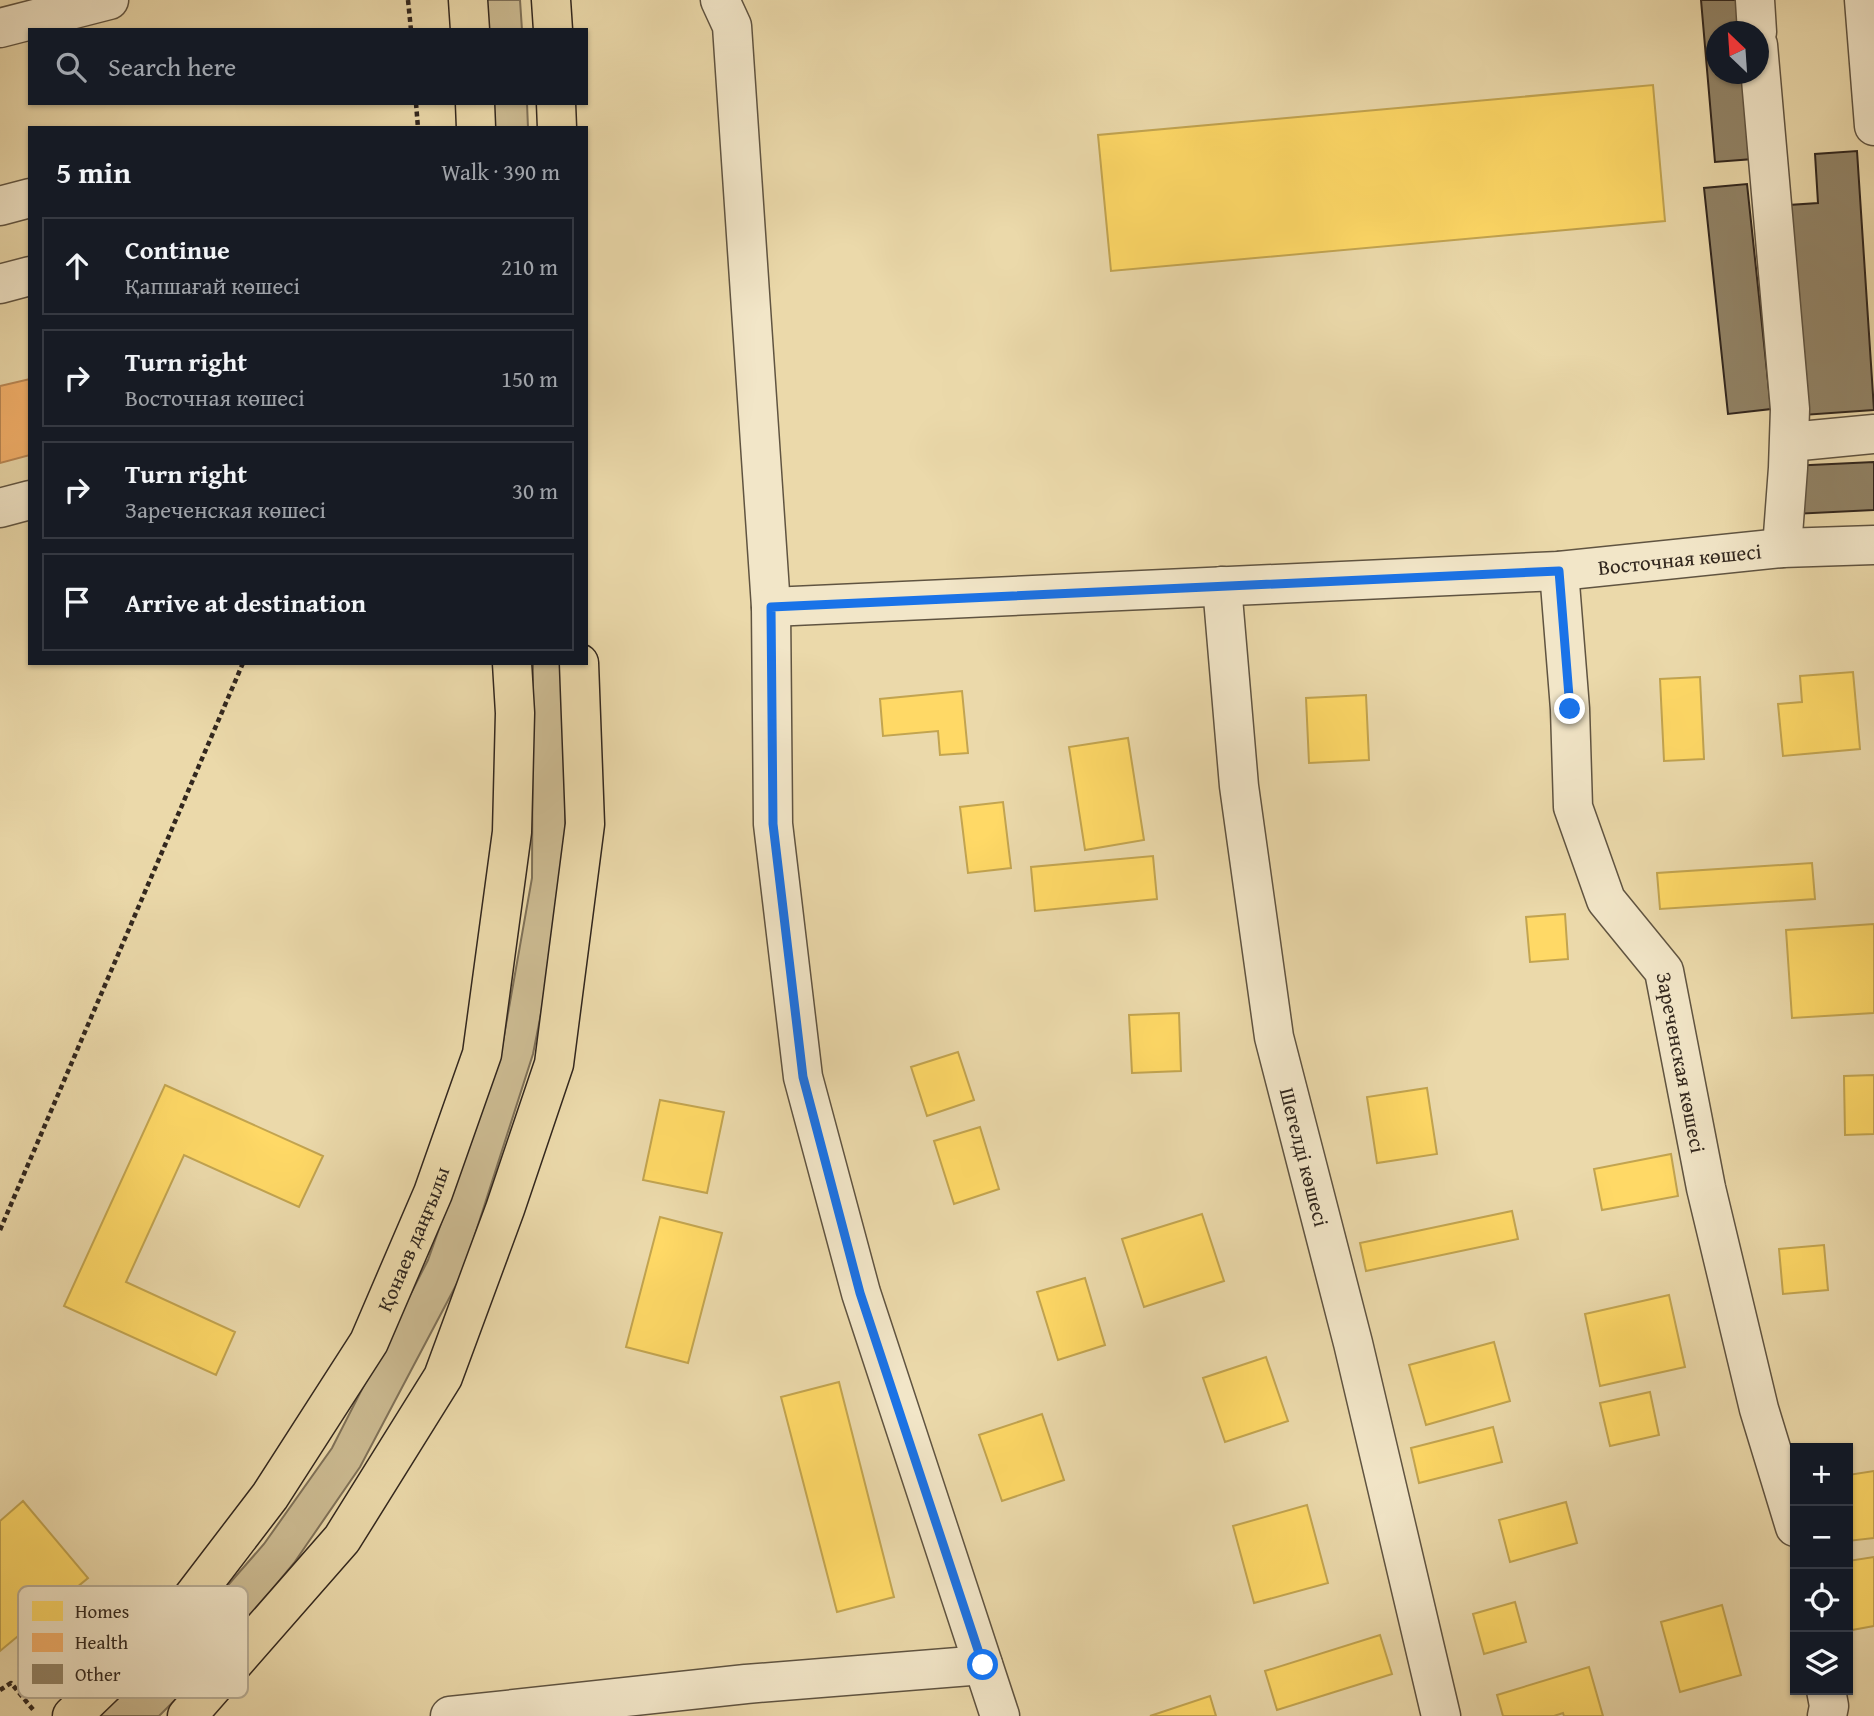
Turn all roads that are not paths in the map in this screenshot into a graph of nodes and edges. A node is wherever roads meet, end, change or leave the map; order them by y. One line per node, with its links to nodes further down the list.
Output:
1 (110, 0): 8 (street)
2 (468, 0): 9 (main road)
3 (551, 0): 10 (main road)
4 (720, 0): 29 (street)
5 (1755, 0): 7 (street)
6 (1864, 0): 16 (street)
7 (1756, 21)
8 (0, 28)
9 (470, 28)
10 (552, 28)
11 (1762, 84): 22 (street)
12 (475, 105): 14 (main road)
13 (556, 105): 15 (main road)
14 (476, 126)
15 (556, 126)
16 (1874, 126)
17 (28, 199): 18 (street)
18 (0, 206)
19 (28, 277): 20 (street)
20 (0, 284)
21 (1874, 434): 22 (street)
22 (1790, 442): 26 (street)
23 (28, 501): 24 (street)
24 (0, 508)
25 (1874, 545): 26 (street, Восточная көшесі)
26 (1782, 548): 27 (street, Восточная көшесі)
27 (1559, 571): 28 (street, Восточная көшесі); 32 (street, Зареченская көшесі)
28 (1222, 586): 29 (street, Восточная көшесі); 44 (street, Шегелді көшесі)
29 (771, 607): 35 (street)
30 (512, 665): 33 (main road, Қонаев даңғылы)
31 (579, 665): 34 (main road)
32 (1790, 1511)
33 (201, 1586)
34 (248, 1654)
35 (983, 1665): 39 (street); 43 (street)
36 (1827, 1695): 45 (street)
37 (91, 1698): 41 (main road, Қонаев даңғылы)
38 (212, 1698): 40 (main road)
39 (751, 1700): 42 (street)
40 (200, 1713)
41 (72, 1716)
42 (450, 1716)
43 (1000, 1716)
44 (1441, 1716)
45 (1827, 1716)

